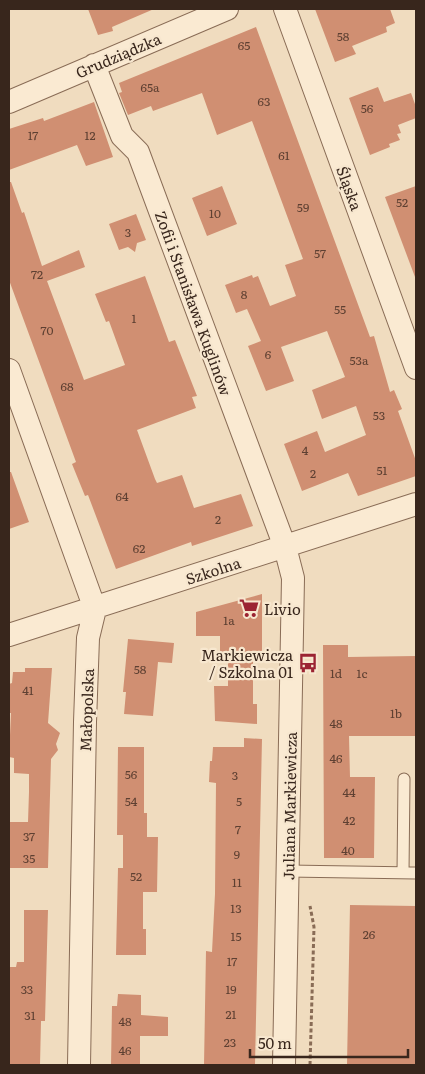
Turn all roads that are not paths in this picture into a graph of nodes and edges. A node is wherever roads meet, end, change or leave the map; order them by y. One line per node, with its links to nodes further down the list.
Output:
1 (227, 9): 3 (street, Grudziądzka)
2 (284, 9): 5 (street, Śląska)
3 (94, 65): 4 (street, Grudziądzka); 8 (street, Zofii i Stanisława Kuglinów)
4 (9, 102)
5 (416, 368)
6 (9, 370): 9 (street)
7 (416, 504): 8 (street, Szkolna)
8 (285, 547): 9 (street, Szkolna); 12 (street, Juliana Markiewicza)
9 (95, 609): 10 (street, Szkolna); 15 (street, Małopolska)
10 (9, 635)
11 (404, 779): 13 (lane)
12 (288, 872): 13 (lane); 16 (street, Juliana Markiewicza)
13 (404, 873): 14 (lane)
14 (416, 874)
15 (79, 1065)
16 (284, 1065)

